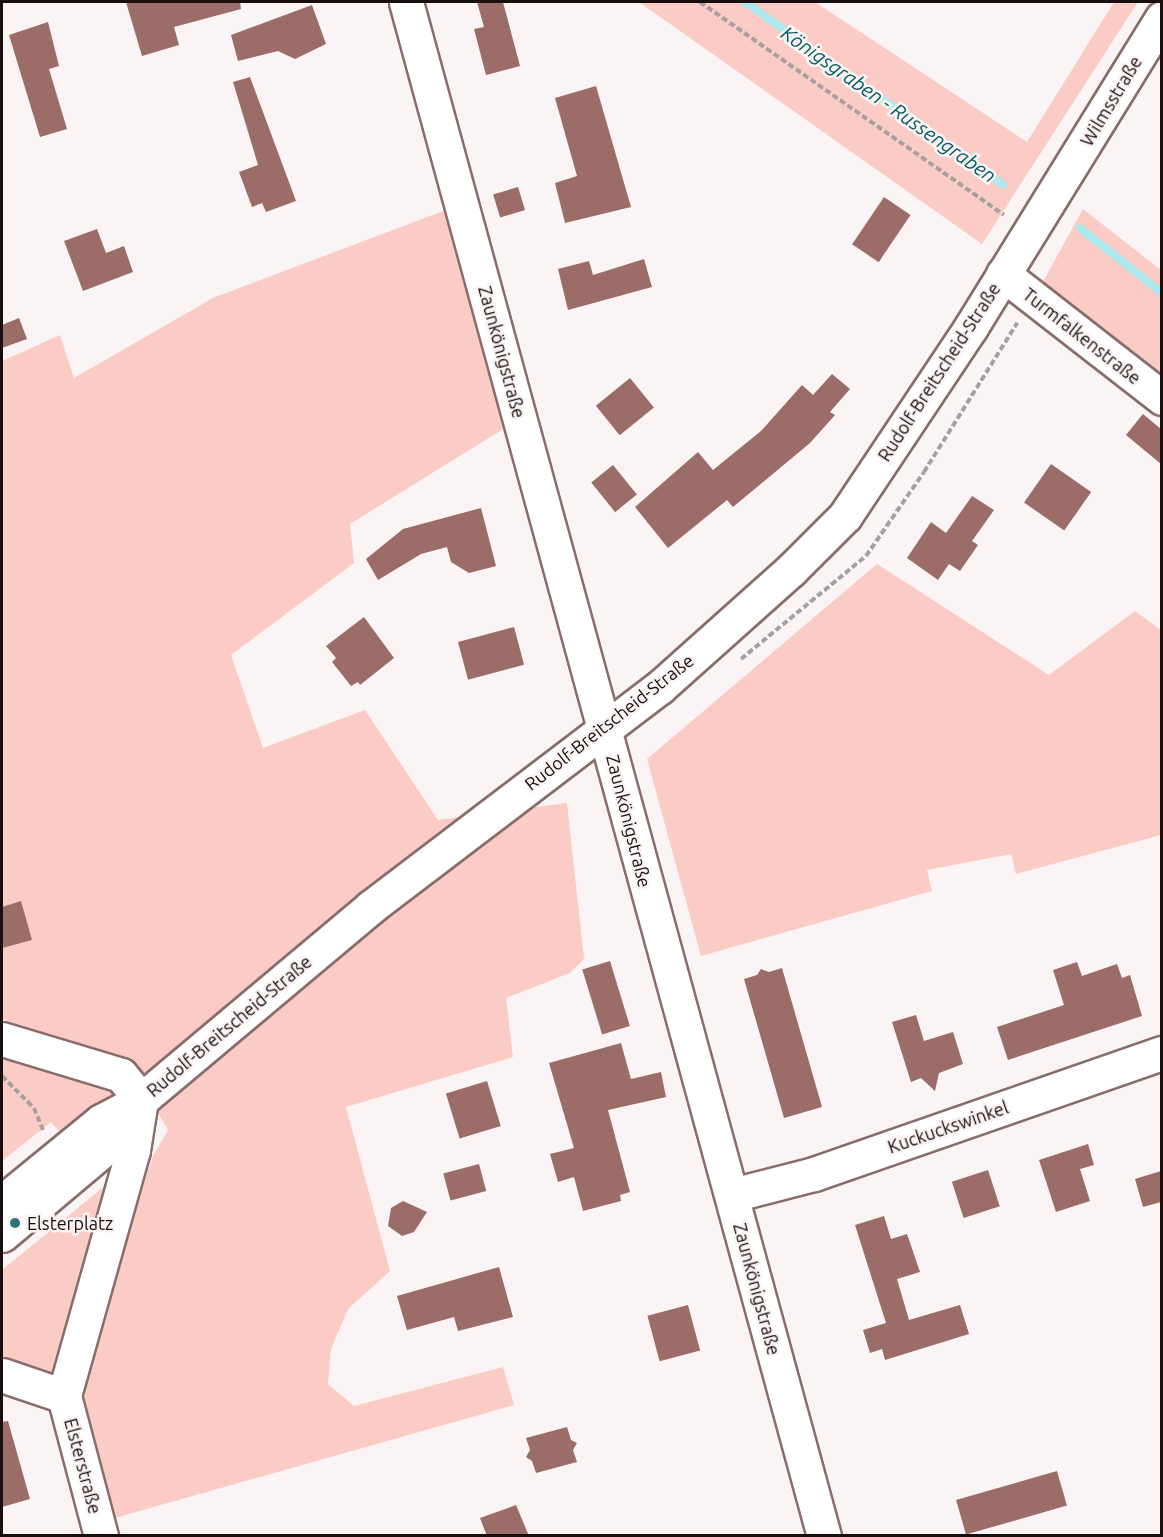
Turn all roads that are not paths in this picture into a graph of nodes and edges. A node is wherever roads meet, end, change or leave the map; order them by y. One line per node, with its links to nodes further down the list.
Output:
1 (406, 2): 6 (street, Zaunkönigstraße)
2 (1161, 18): 3 (street, Wilmsstraße)
3 (1060, 184): 4 (street, Rudolf-Breitscheid-Straße)
4 (1003, 274): 5 (street, Turmfalkenstraße); 6 (street, Rudolf-Breitscheid-Straße)
5 (1161, 398)
6 (606, 728): 9 (street, Rudolf-Breitscheid-Straße); 10 (street, Zaunkönigstraße)
7 (2, 1039): 9 (street)
8 (1161, 1053): 10 (street, Kuckuckswinkel)
9 (141, 1100): 11 (street, Rudolf-Breitscheid-Straße); 12 (street, Rudolf-Breitscheid-Straße); 14 (street)
10 (732, 1195): 16 (street, Zaunkönigstraße)
11 (2, 1202)
12 (2, 1235)
13 (2, 1375): 14 (street)
14 (64, 1396): 15 (street, Elsterstraße)
15 (101, 1536)
16 (824, 1536)

